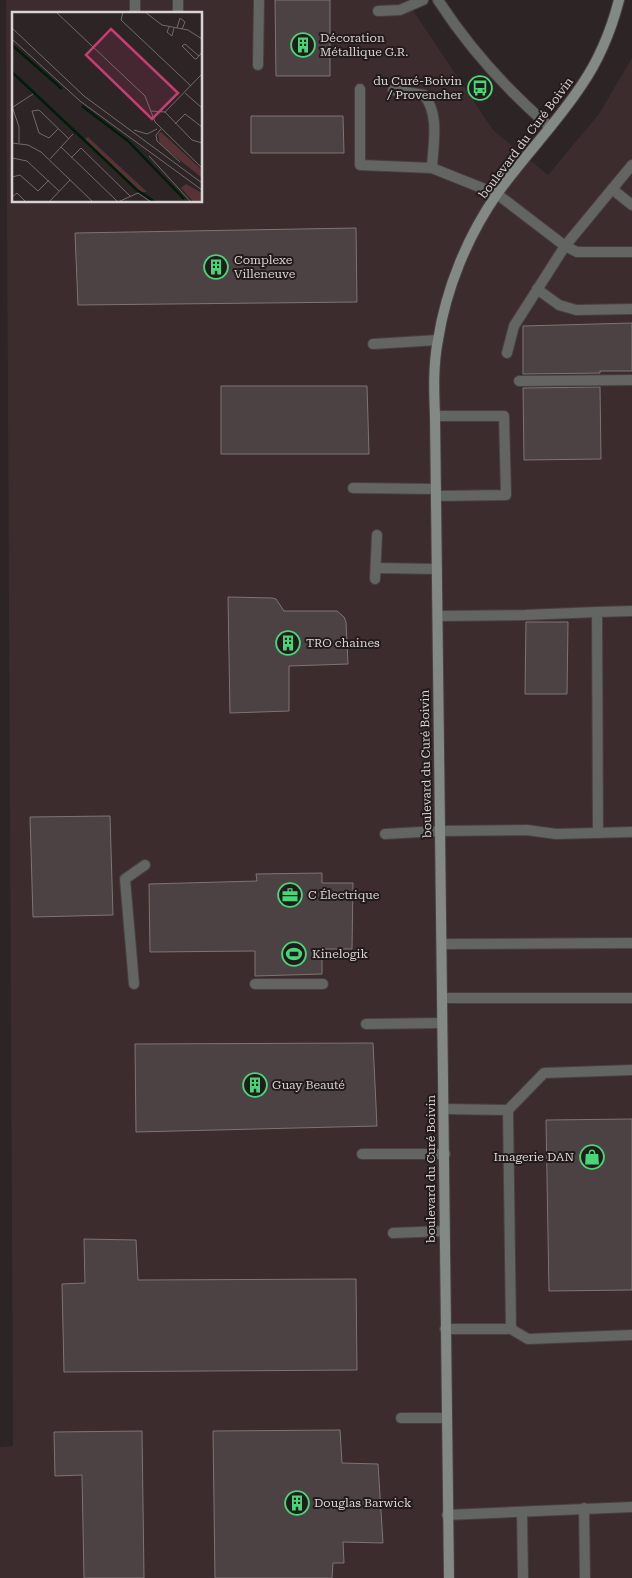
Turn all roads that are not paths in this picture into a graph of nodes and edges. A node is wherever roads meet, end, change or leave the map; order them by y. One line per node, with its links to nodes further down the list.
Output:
1 (259, 0): 6 (street)
2 (422, 0): 5 (street)
3 (438, 0): 9 (street)
4 (618, 0): 9 (street, boulevard du Curé Boivin)
5 (378, 12)
6 (258, 65)
7 (360, 89): 11 (street)
8 (393, 90): 11 (street)
9 (550, 127): 13 (street, boulevard du Curé Boivin)
10 (632, 165): 12 (street)
11 (432, 168): 13 (street)
12 (612, 189): 14 (street); 15 (street)
13 (497, 194): 15 (street); 19 (street, boulevard du Curé Boivin)
14 (632, 205)
15 (565, 246): 16 (street); 17 (street)
16 (632, 252)
17 (537, 289): 18 (street); 21 (street)
18 (632, 309)
19 (438, 340): 20 (street); 24 (street, boulevard du Curé Boivin)
20 (373, 344)
21 (507, 353)
22 (632, 380): 23 (street)
23 (519, 381)
24 (434, 416): 26 (street, boulevard du Curé Boivin); 26 (street)
25 (353, 488): 26 (street)
26 (436, 493): 28 (street, boulevard du Curé Boivin)
27 (377, 535): 28 (street)
28 (438, 569): 31 (street, boulevard du Curé Boivin)
29 (632, 611): 30 (street)
30 (597, 612): 31 (street); 34 (street)
31 (438, 616): 32 (street, boulevard du Curé Boivin)
32 (439, 831): 34 (street); 35 (street); 38 (street, boulevard du Curé Boivin)
33 (632, 832): 34 (street)
34 (598, 833)
35 (385, 834)
36 (145, 865): 39 (street)
37 (632, 943): 38 (street)
38 (442, 944): 42 (street, boulevard du Curé Boivin)
39 (134, 984)
40 (255, 984): 41 (street)
41 (323, 984)
42 (442, 998): 43 (street); 44 (street, boulevard du Curé Boivin)
43 (632, 998)
44 (442, 1023): 45 (street); 47 (street, boulevard du Curé Boivin)
45 (366, 1024)
46 (632, 1070): 48 (street)
47 (444, 1109): 48 (street); 50 (street, boulevard du Curé Boivin)
48 (508, 1110): 53 (street)
49 (362, 1154): 50 (street)
50 (445, 1154): 51 (street, boulevard du Curé Boivin)
51 (444, 1231): 52 (street); 54 (street, boulevard du Curé Boivin)
52 (393, 1233)
53 (511, 1329): 54 (street); 55 (street)
54 (445, 1330): 57 (street, boulevard du Curé Boivin)
55 (632, 1335)
56 (401, 1418): 57 (street)
57 (446, 1418): 61 (street, boulevard du Curé Boivin)
58 (632, 1507): 59 (street)
59 (584, 1508): 60 (street); 64 (street)
60 (522, 1512): 61 (street); 63 (street)
61 (447, 1515): 62 (street, boulevard du Curé Boivin)
62 (449, 1578)
63 (523, 1578)
64 (585, 1578)

